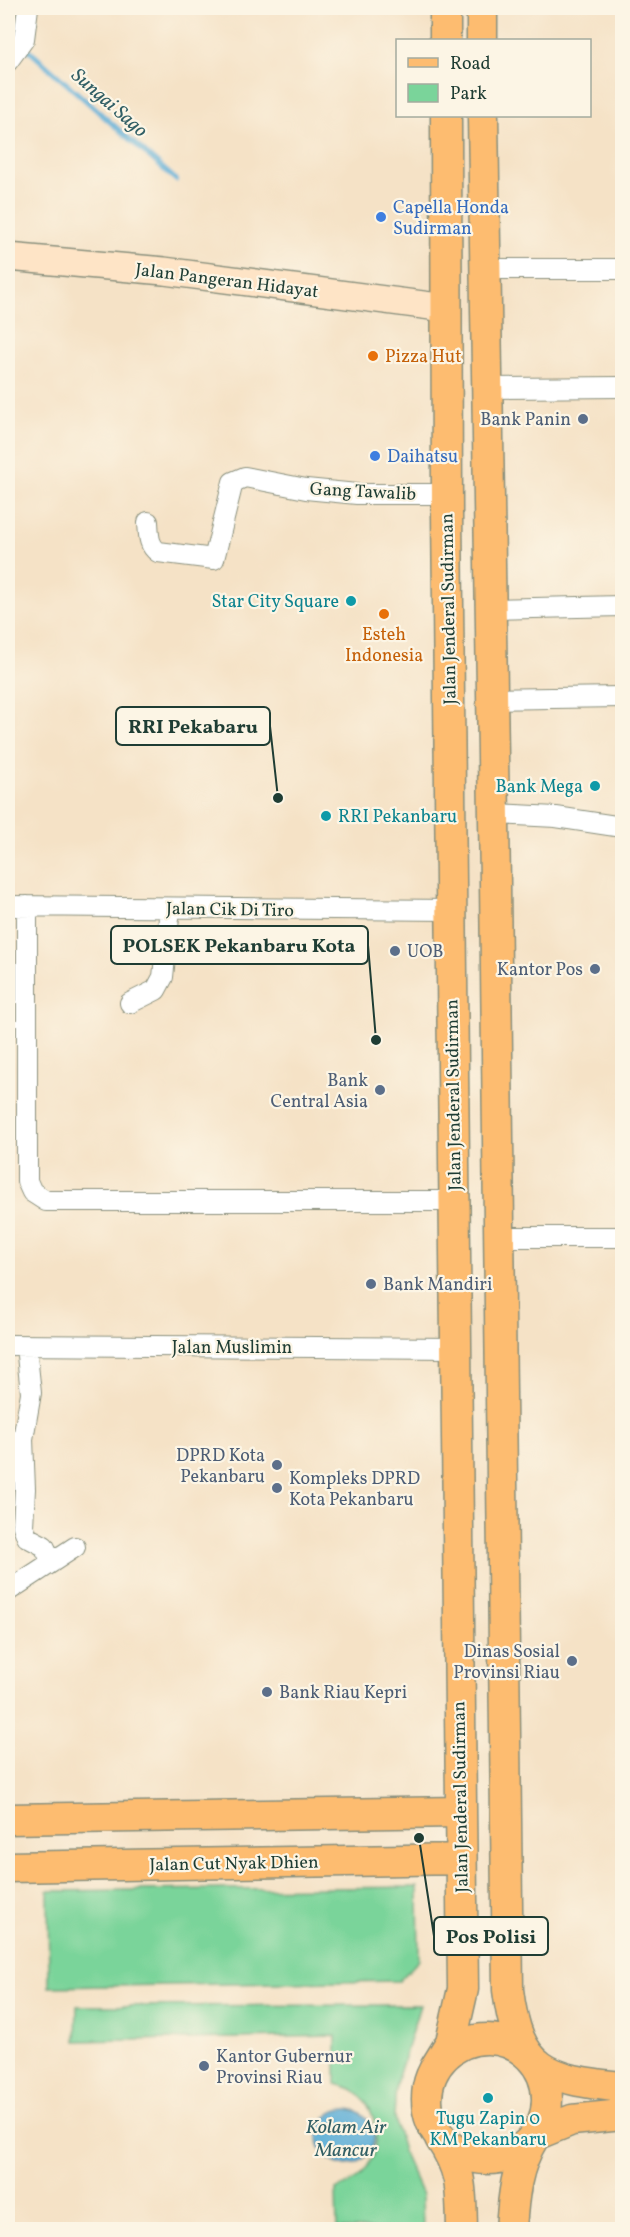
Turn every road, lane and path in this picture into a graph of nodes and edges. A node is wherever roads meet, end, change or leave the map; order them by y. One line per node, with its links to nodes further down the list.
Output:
1 (28, 8): 6 (street)
2 (445, 8): 4 (main road)
3 (482, 8): 5 (main road)
4 (445, 39)
5 (482, 39)
6 (8, 61)
7 (446, 117): 12 (main road, Jalan Jenderal Sudirman)
8 (483, 117): 10 (main road)
9 (8, 257): 12 (main road, Jalan Pangeran Hidayat)
10 (485, 269): 11 (street); 14 (main road)
11 (622, 269)
12 (446, 308): 15 (main road, Jalan Jenderal Sudirman)
13 (622, 387): 14 (street)
14 (486, 388): 17 (main road)
15 (447, 494): 16 (street, Gang Tawalib); 18 (main road, Jalan Jenderal Sudirman)
16 (148, 522)
17 (489, 564): 18 (main road); 20 (main road)
18 (448, 565): 27 (main road, Jalan Jenderal Sudirman)
19 (622, 606): 20 (street)
20 (490, 609): 22 (main road)
21 (622, 697): 22 (street)
22 (492, 699): 23 (main road)
23 (494, 814): 24 (street); 30 (main road)
24 (622, 827)
25 (17, 906): 26 (street, Jalan Cik Di Tiro); 29 (street)
26 (170, 908): 27 (street, Jalan Cik Di Tiro); 28 (street)
27 (452, 910): 29 (main road, Jalan Jenderal Sudirman)
28 (130, 1003)
29 (454, 1201): 33 (main road, Jalan Jenderal Sudirman)
30 (498, 1237): 31 (street); 34 (main road)
31 (622, 1238)
32 (17, 1345): 33 (street, Jalan Muslimin); 37 (street)
33 (456, 1348): 35 (main road, Jalan Jenderal Sudirman)
34 (503, 1509): 35 (main road); 45 (main road)
35 (457, 1510): 39 (main road, Jalan Jenderal Sudirman)
36 (75, 1546): 37 (street)
37 (52, 1562): 38 (street)
38 (8, 1591)
39 (460, 1812): 40 (main road); 42 (main road, Jalan Jenderal Sudirman)
40 (402, 1813): 41 (main road); 43 (main road)
41 (8, 1819)
42 (461, 1858): 43 (main road, Jalan Cut Nyak Dhien); 46 (main road, Jalan Jenderal Sudirman)
43 (402, 1860): 44 (main road, Jalan Cut Nyak Dhien)
44 (8, 1867)
45 (530, 2058): 46 (main road); 47 (main road); 49 (main road)
46 (435, 2068): 50 (main road)
47 (622, 2087)
48 (622, 2115): 49 (main road)
49 (535, 2135): 50 (main road); 52 (main road)
50 (440, 2138): 51 (main road)
51 (462, 2229)
52 (511, 2229)

